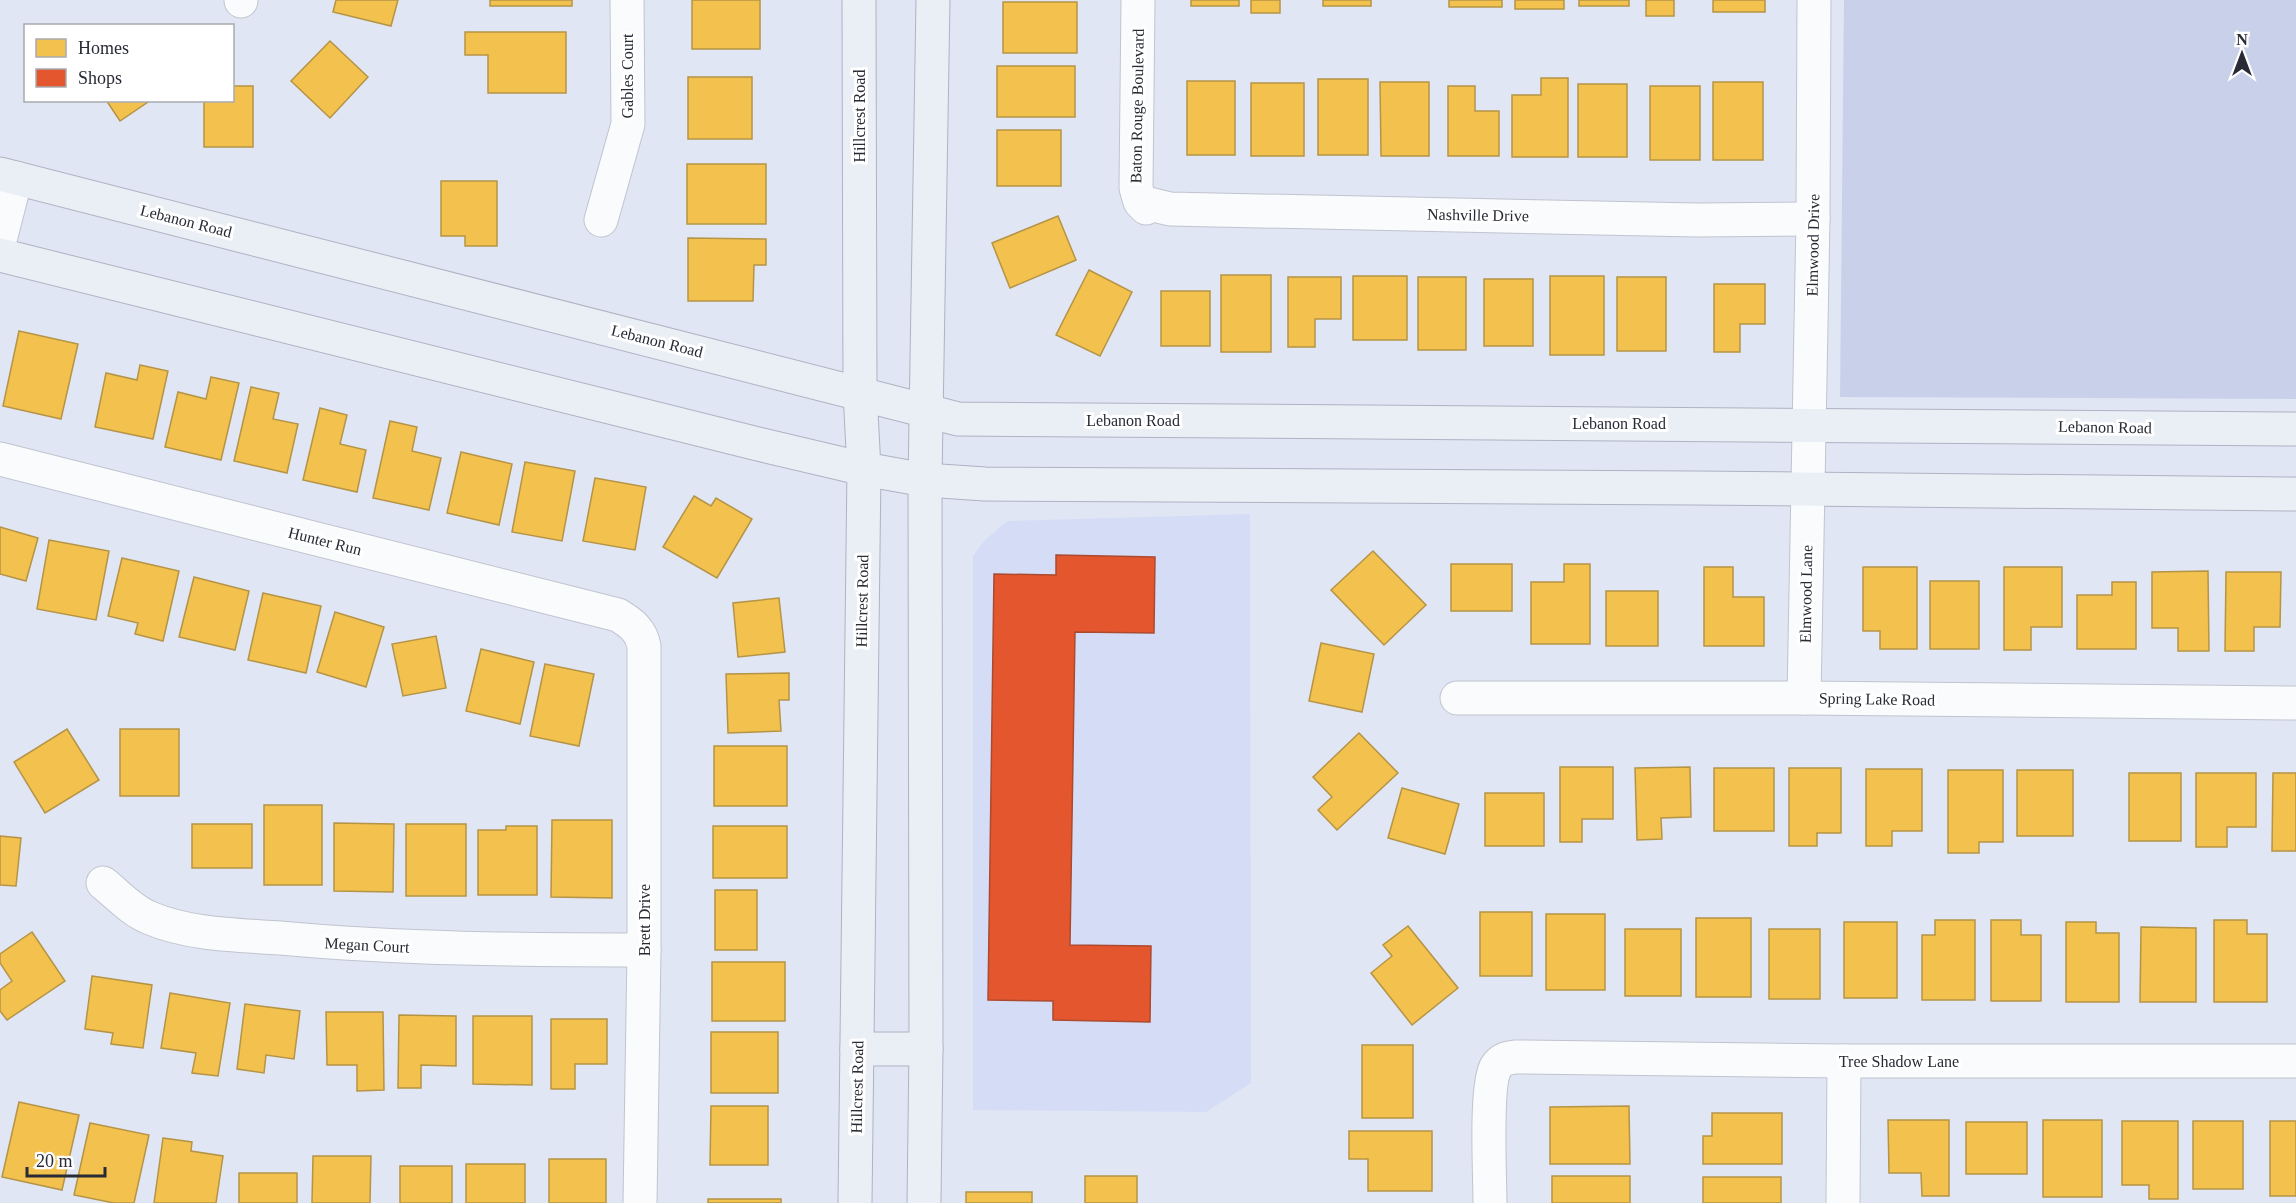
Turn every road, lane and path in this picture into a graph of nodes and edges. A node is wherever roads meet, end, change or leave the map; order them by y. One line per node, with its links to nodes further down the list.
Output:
1 (627, 0): 9 (street, Gables Court)
2 (859, 0): 12 (main road, Hillcrest Road)
3 (933, 0): 13 (main road)
4 (1138, 0): 7 (street, Baton Rouge Boulevard)
5 (1814, 0): 8 (street, Elmwood Drive)
6 (8, 176): 10 (street); 12 (main road, Lebanon Road)
7 (1146, 208): 8 (street, Nashville Drive)
8 (1813, 219): 14 (street, Elmwood Drive)
9 (601, 220)
10 (0, 240)
11 (0, 255): 17 (main road)
12 (860, 393): 13 (main road, Lebanon Road); 17 (main road, Hillcrest Road)
13 (927, 412): 14 (main road, Lebanon Road); 18 (main road)
14 (1809, 424): 15 (main road, Lebanon Road); 19 (street, Elmwood Drive)
15 (2296, 429)
16 (0, 459): 21 (street, Hunter Run)
17 (864, 469): 18 (main road); 27 (main road, Hillcrest Road)
18 (925, 480): 19 (main road); 28 (main road)
19 (1808, 489): 20 (main road); 23 (street, Elmwood Lane)
20 (2296, 494)
21 (642, 637): 26 (street, Brett Drive)
22 (1457, 698): 23 (street, Spring Lake Road)
23 (1804, 698): 24 (street, Spring Lake Road)
24 (2296, 704)
25 (103, 883): 26 (street, Megan Court)
26 (644, 950): 31 (street, Brett Drive)
27 (857, 1049): 28 (main road); 32 (main road, Hillcrest Road)
28 (926, 1050): 33 (main road)
29 (1844, 1061): 30 (street, Tree Shadow Lane); 34 (street, Tree Shadow Lane); 35 (street)
30 (2296, 1061)
31 (640, 1203)
32 (855, 1203)
33 (924, 1203)
34 (1490, 1203)
35 (1843, 1203)

